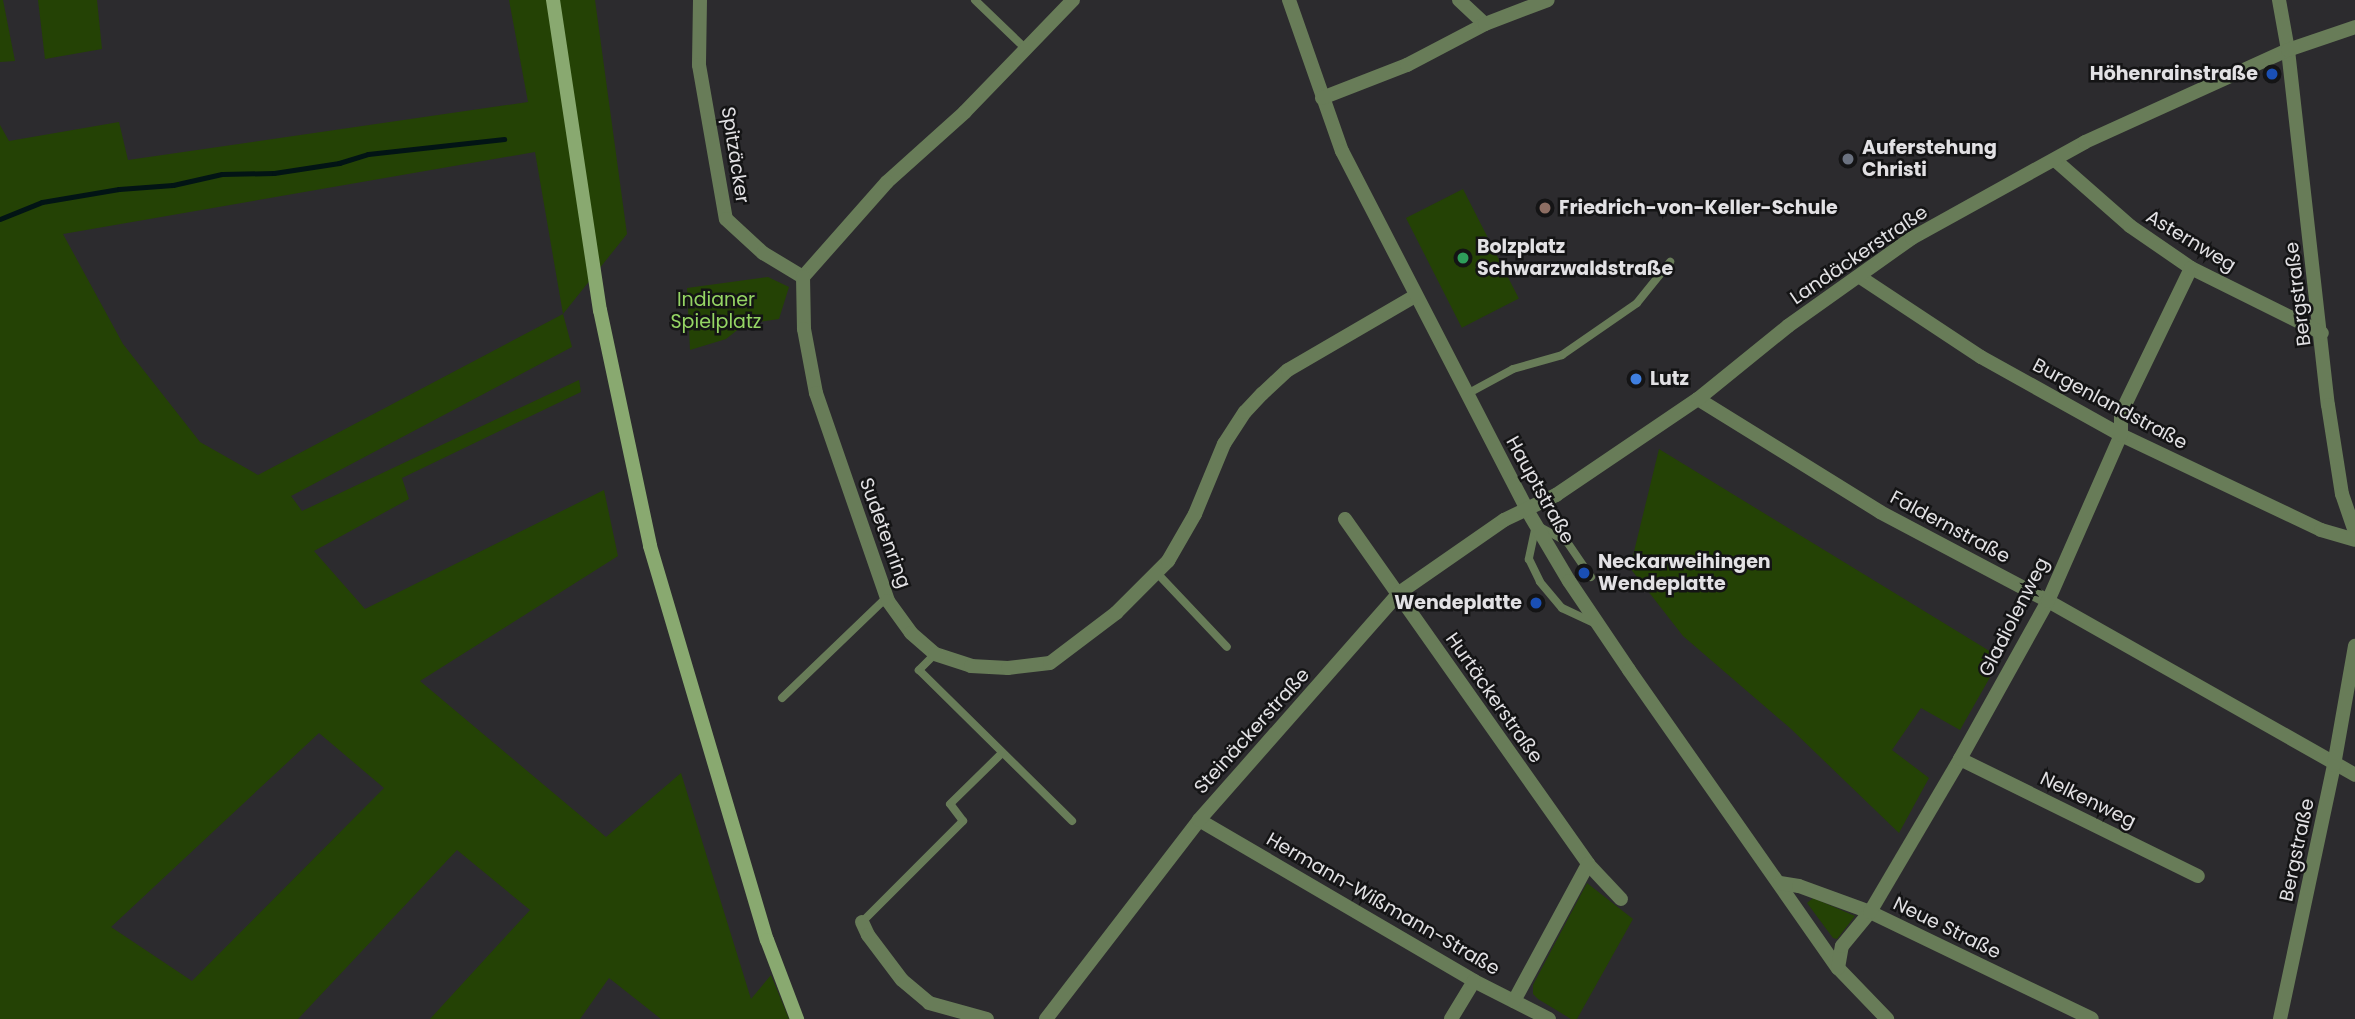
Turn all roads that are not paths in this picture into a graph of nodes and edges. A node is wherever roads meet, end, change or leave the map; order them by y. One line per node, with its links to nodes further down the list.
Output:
1 (552, 0): 54 (main road)
2 (700, 0): 18 (street, Spitzäcker)
3 (975, 0): 11 (lane)
4 (1073, 0): 11 (street)
5 (1289, 0): 13 (street, Hauptstraße)
6 (1459, 0): 9 (street)
7 (1548, 0): 9 (street)
8 (2279, 0): 12 (street, Bergstraße)
9 (1485, 24): 13 (street)
10 (2355, 27): 12 (street, Landäckerstraße)
11 (1026, 49): 18 (street)
12 (2288, 50): 14 (street, Landäckerstraße); 20 (street, Bergstraße)
13 (1322, 99): 19 (street, Hauptstraße)
14 (2055, 160): 16 (street, Asternweg); 17 (street, Landäckerstraße)
15 (1670, 262): 21 (lane)
16 (2191, 268): 20 (street, Asternweg); 23 (street, Gladiolenweg)
17 (1860, 276): 22 (street, Landäckerstraße); 23 (street, Burgenlandstraße)
18 (803, 277): 32 (street, Sudetenring)
19 (1415, 296): 21 (street, Hauptstraße); 29 (street, Sudetenring)
20 (2322, 333): 27 (street, Bergstraße)
21 (1467, 394): 24 (street, Hauptstraße)
22 (1698, 399): 24 (street, Landäckerstraße); 33 (street, Faldernstraße)
23 (2121, 435): 28 (street, Burgenlandstraße); 33 (street, Gladiolenweg)
24 (1527, 510): 26 (street, Hauptstraße); 31 (street, Steinäckerstraße)
25 (1345, 519): 31 (street, Hurtäckerstraße)
26 (1536, 525): 30 (lane); 34 (street, Hauptstraße); 34 (lane)
27 (2355, 532)
28 (2355, 540)
29 (1156, 572): 36 (lane); 37 (street, Sudetenring)
30 (1591, 577)
31 (1399, 593): 43 (street, Steinäckerstraße); 45 (street, Hurtäckerstraße)
32 (887, 597): 37 (street, Sudetenring); 38 (lane)
33 (2048, 601): 40 (street, Gladiolenweg); 41 (street, Faldernstraße)
34 (1599, 626): 47 (street, Hauptstraße)
35 (2355, 646): 41 (street, Bergstraße)
36 (1227, 647)
37 (935, 654): 39 (lane)
38 (782, 698)
39 (1002, 753): 44 (lane); 50 (lane)
40 (1960, 759): 46 (street, Nelkenweg); 49 (street, Gladiolenweg)
41 (2334, 765): 42 (street, Faldernstraße); 61 (street, Bergstraße)
42 (2355, 775)
43 (1199, 820): 52 (street, Hermann-Wißmann-Straße); 56 (street, Steinäckerstraße)
44 (1072, 821)
45 (1588, 864): 48 (street, Hurtäckerstraße); 53 (street)
46 (2198, 876)
47 (1780, 883): 49 (street, Neue Straße); 51 (street, Hauptstraße)
48 (1621, 899)
49 (1870, 912): 51 (street, Gladiolenweg); 60 (street, Neue Straße)
50 (862, 922): 55 (street)
51 (1838, 968): 59 (street, Hauptstraße)
52 (1474, 981): 53 (street, Hermann-Wißmann-Straße); 57 (street)
53 (1514, 1001): 58 (street, Hermann-Wißmann-Straße)
54 (797, 1019)
55 (987, 1019)
56 (1046, 1019)
57 (1451, 1019)
58 (1549, 1019)
59 (1887, 1019)
60 (2092, 1019)
61 (2280, 1019)

